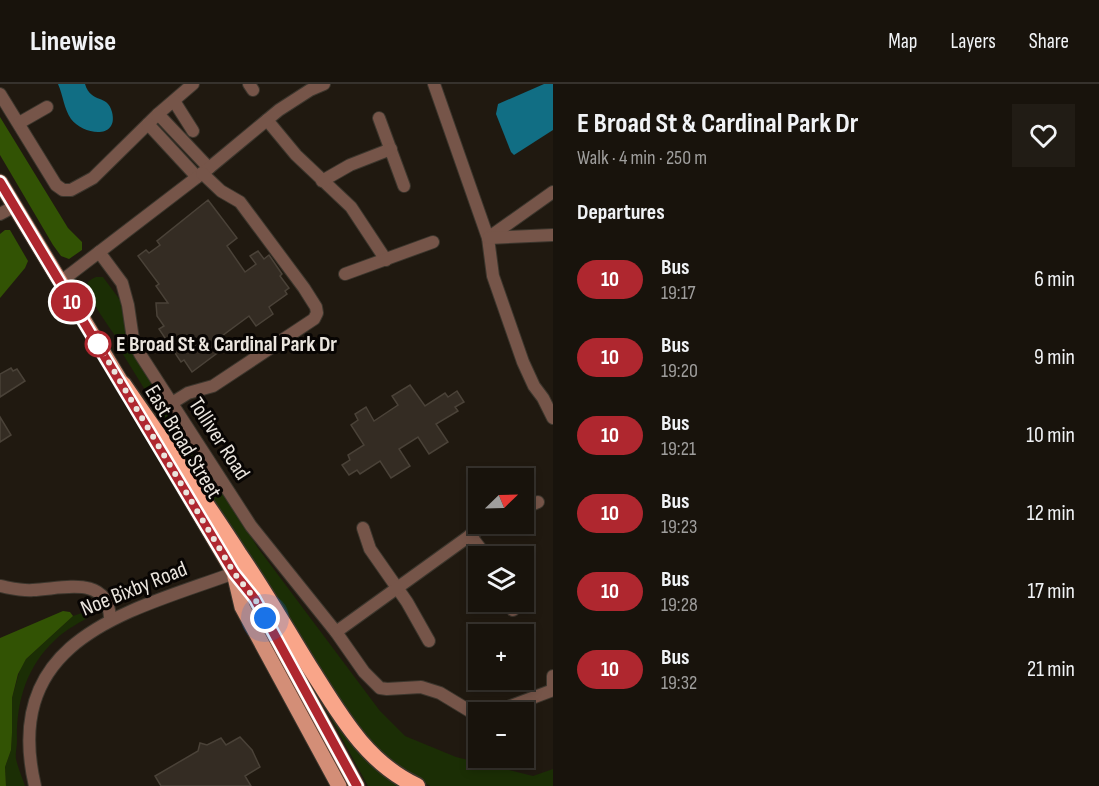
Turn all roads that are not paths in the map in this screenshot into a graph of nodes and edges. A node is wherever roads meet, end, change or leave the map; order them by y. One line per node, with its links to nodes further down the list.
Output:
1 (193, 84): 5 (street)
2 (324, 84): 9 (street)
3 (434, 84): 22 (street)
4 (0, 94): 10 (street)
5 (174, 101): 7 (street); 12 (street)
6 (47, 107): 10 (street)
7 (158, 114): 11 (street); 14 (street)
8 (379, 118): 13 (street)
9 (267, 120): 14 (street); 15 (street)
10 (19, 123): 11 (street)
11 (148, 124): 14 (street)
12 (193, 131)
13 (391, 149): 15 (street); 17 (street)
14 (203, 173): 24 (street); 29 (street)
15 (322, 181): 25 (street)
16 (0, 182): 19 (main road, East Broad Street)
17 (404, 186)
18 (553, 192): 22 (street)
19 (15, 206): 20 (street); 27 (main road, East Broad Street)
20 (0, 214)
21 (553, 235): 22 (street)
22 (488, 238): 30 (street)
23 (433, 242): 25 (street)
24 (99, 252): 27 (street); 29 (street, Tolliver Road)
25 (386, 260): 26 (street)
26 (345, 274)
27 (60, 282): 28 (main road, East Broad Street)
28 (123, 384): 36 (main road, East Broad Street); 48 (highway)
29 (172, 403): 40 (street, Tolliver Road)
30 (553, 418)
31 (538, 502): 32 (street)
32 (534, 504)
33 (363, 528): 38 (street)
34 (470, 535): 35 (street); 38 (street)
35 (478, 546)
36 (234, 573): 39 (street, Noe Bixby Road); 46 (main road, East Broad Street); 47 (main road, East Broad Street)
37 (0, 586): 39 (street)
38 (397, 589): 40 (street); 41 (street)
39 (110, 617): 45 (street, Noe Bixby Road)
40 (336, 632): 44 (street, Tolliver Road)
41 (429, 641)
42 (553, 676): 43 (street)
43 (521, 702)
44 (468, 710)
45 (35, 786)
46 (339, 786)
47 (357, 786)
48 (417, 786)

